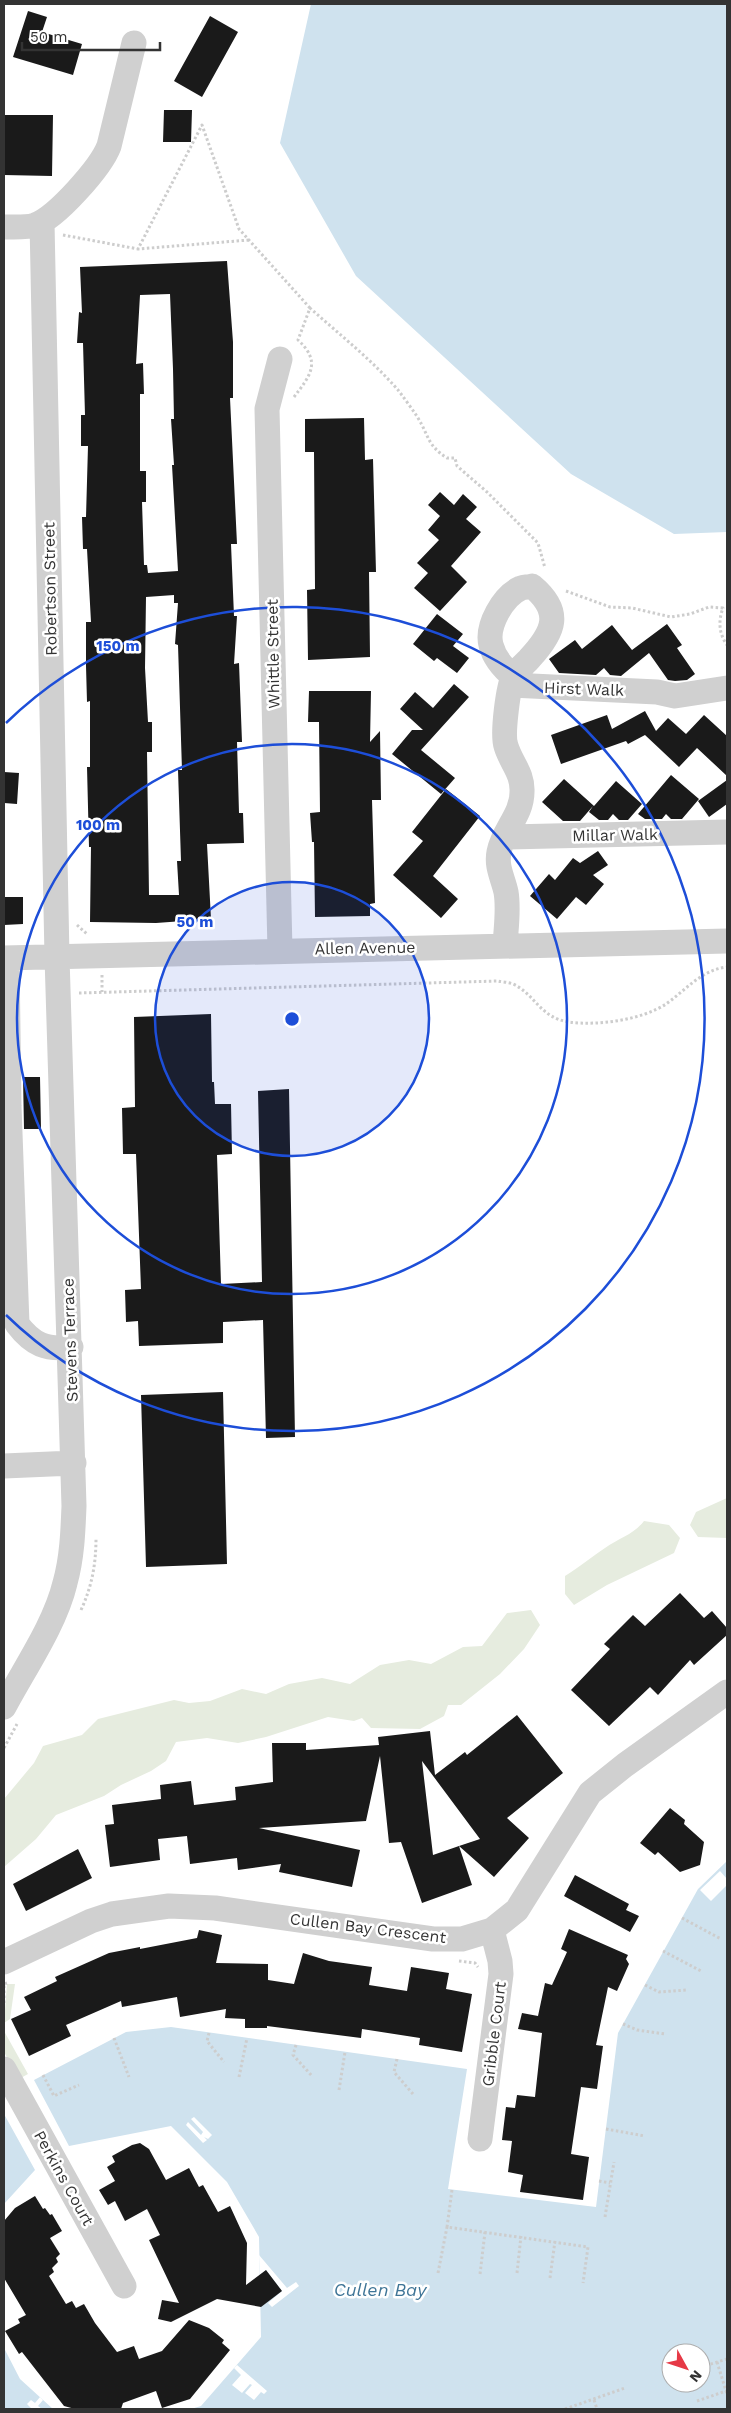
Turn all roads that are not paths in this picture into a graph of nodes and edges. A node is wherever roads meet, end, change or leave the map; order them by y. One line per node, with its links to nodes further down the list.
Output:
1 (134, 43): 3 (street)
2 (4, 227): 3 (street)
3 (52, 228): 11 (street, Robertson Street)
4 (280, 359): 10 (street, Whittle Street)
5 (727, 688): 7 (street, Hirst Walk)
6 (727, 832): 7 (street, Millar Walk)
7 (504, 837): 9 (street)
8 (727, 942): 9 (street, Allen Avenue)
9 (505, 945): 10 (street, Allen Avenue)
10 (280, 950): 11 (street, Allen Avenue)
11 (57, 957): 12 (street, Allen Avenue); 13 (street, Stevens Terrace)
12 (6, 958): 13 (street)
13 (71, 1347): 14 (street, Stevens Terrace)
14 (74, 1463): 15 (street); 17 (street, Stevens Terrace)
15 (4, 1466)
16 (727, 1692): 18 (street, Cullen Bay Crescent)
17 (4, 1708)
18 (492, 1930): 19 (street, Cullen Bay Crescent); 21 (street, Gribble Court)
19 (8, 1971)
20 (4, 2069): 22 (street, Perkins Court)
21 (480, 2139)
22 (124, 2286)

